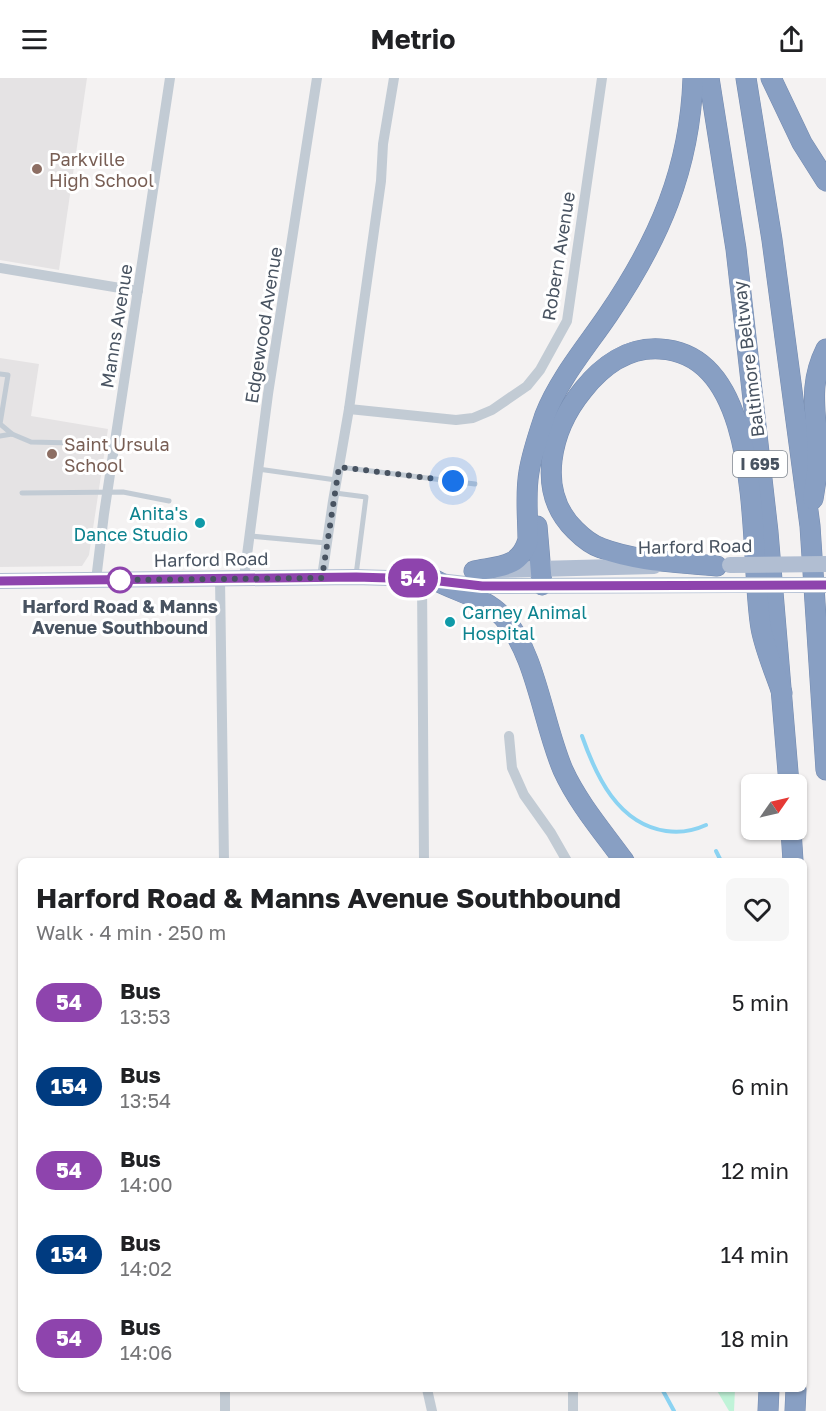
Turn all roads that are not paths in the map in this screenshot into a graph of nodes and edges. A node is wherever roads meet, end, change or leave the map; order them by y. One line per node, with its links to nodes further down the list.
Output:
1 (170, 78): 11 (street, Manns Avenue)
2 (316, 78): 21 (street, Edgewood Avenue)
3 (394, 78): 15 (street)
4 (602, 78): 15 (street, Robern Avenue)
5 (693, 78): 19 (highway)
6 (709, 78): 44 (highway, Baltimore Beltway / I 695)
7 (746, 78): 28 (highway, I 695)
8 (771, 78): 9 (highway)
9 (826, 181)
10 (0, 268): 11 (street)
11 (138, 291): 18 (street, Manns Avenue)
12 (826, 349): 28 (highway)
13 (0, 374): 14 (lane)
14 (1, 407): 16 (lane)
15 (349, 409): 20 (street)
16 (12, 434): 17 (lane); 18 (lane)
17 (0, 435)
18 (115, 444): 24 (street, Manns Avenue)
19 (532, 461): 33 (highway); 34 (highway)
20 (339, 467): 22 (street); 23 (lane)
21 (258, 469): 22 (lane); 29 (street, Edgewood Avenue)
22 (336, 480): 26 (street)
23 (476, 484)
24 (107, 491): 25 (lane); 27 (lane); 40 (street, Manns Avenue)
25 (21, 493)
26 (334, 493): 30 (street); 35 (lane)
27 (169, 501)
28 (810, 526): 42 (highway, I 695)
29 (249, 536): 30 (lane); 37 (street, Edgewood Avenue)
30 (326, 543): 38 (street)
31 (826, 564): 32 (main road, Harford Road, bridge)
32 (724, 566): 34 (main road, Harford Road); 44 (highway)
33 (474, 571): 34 (main road, Harford Road); 39 (main road, Harford Road)
34 (542, 576): 39 (main road, Harford Road); 42 (main road, Harford Road, bridge)
35 (356, 577): 38 (main road, Harford Road); 39 (main road, Harford Road)
36 (220, 578): 37 (main road, Harford Road); 40 (main road, Harford Road); 49 (street)
37 (244, 578): 38 (main road, Harford Road)
38 (322, 578)
39 (428, 579): 50 (street); 52 (highway)
40 (96, 580): 41 (main road, Harford Road)
41 (0, 581)
42 (820, 592): 43 (highway); 46 (highway, I 695)
43 (826, 636)
44 (782, 693): 47 (highway, Baltimore Beltway / I 695)
45 (509, 736): 51 (street)
46 (826, 770)
47 (788, 774)
48 (792, 840): 53 (highway)
49 (224, 858)
50 (424, 858)
51 (566, 858)
52 (622, 858)
53 (793, 858)
54 (225, 1392): 59 (street)
55 (428, 1392): 60 (street)
56 (573, 1392): 61 (street)
57 (769, 1392): 62 (highway)
58 (796, 1392): 63 (highway)
59 (225, 1411)
60 (432, 1411)
61 (573, 1411)
62 (768, 1411)
63 (795, 1411)

